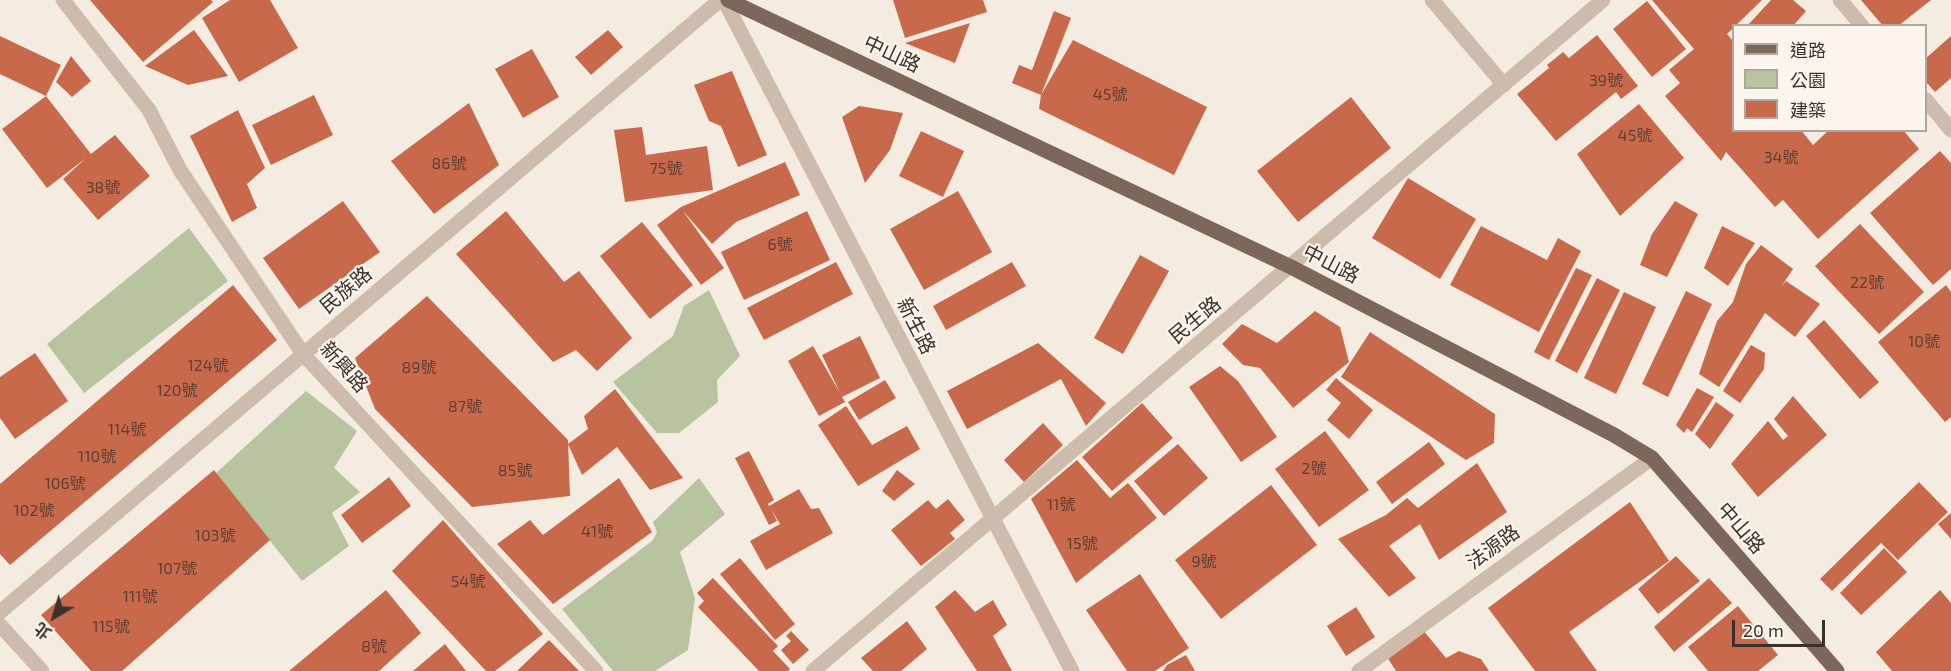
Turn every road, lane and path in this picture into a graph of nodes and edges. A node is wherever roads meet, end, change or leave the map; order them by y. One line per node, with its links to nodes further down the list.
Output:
1 (63, 0): 11 (street, 新興路)
2 (724, 0): 10 (main road, 中山路); 11 (street, 民族路); 13 (street, 新生路)
3 (1432, 0): 7 (street)
4 (1603, 0): 7 (street, 民生路)
5 (1840, 0): 6 (street)
6 (1860, 24)
7 (1504, 84): 10 (street, 民生路)
8 (1927, 101): 9 (street)
9 (1951, 130)
10 (1291, 267): 12 (main road, 中山路); 13 (street, 民生路)
11 (303, 354): 14 (street, 民族路); 17 (street, 新興路)
12 (1652, 458): 20 (street, 法源路); 21 (main road, 中山路)
13 (993, 519): 18 (street, 民生路); 19 (street, 新生路)
14 (0, 612)
15 (0, 625): 16 (street)
16 (42, 671)
17 (596, 671)
18 (813, 671)
19 (1072, 671)
20 (1359, 671)
21 (1837, 671)

